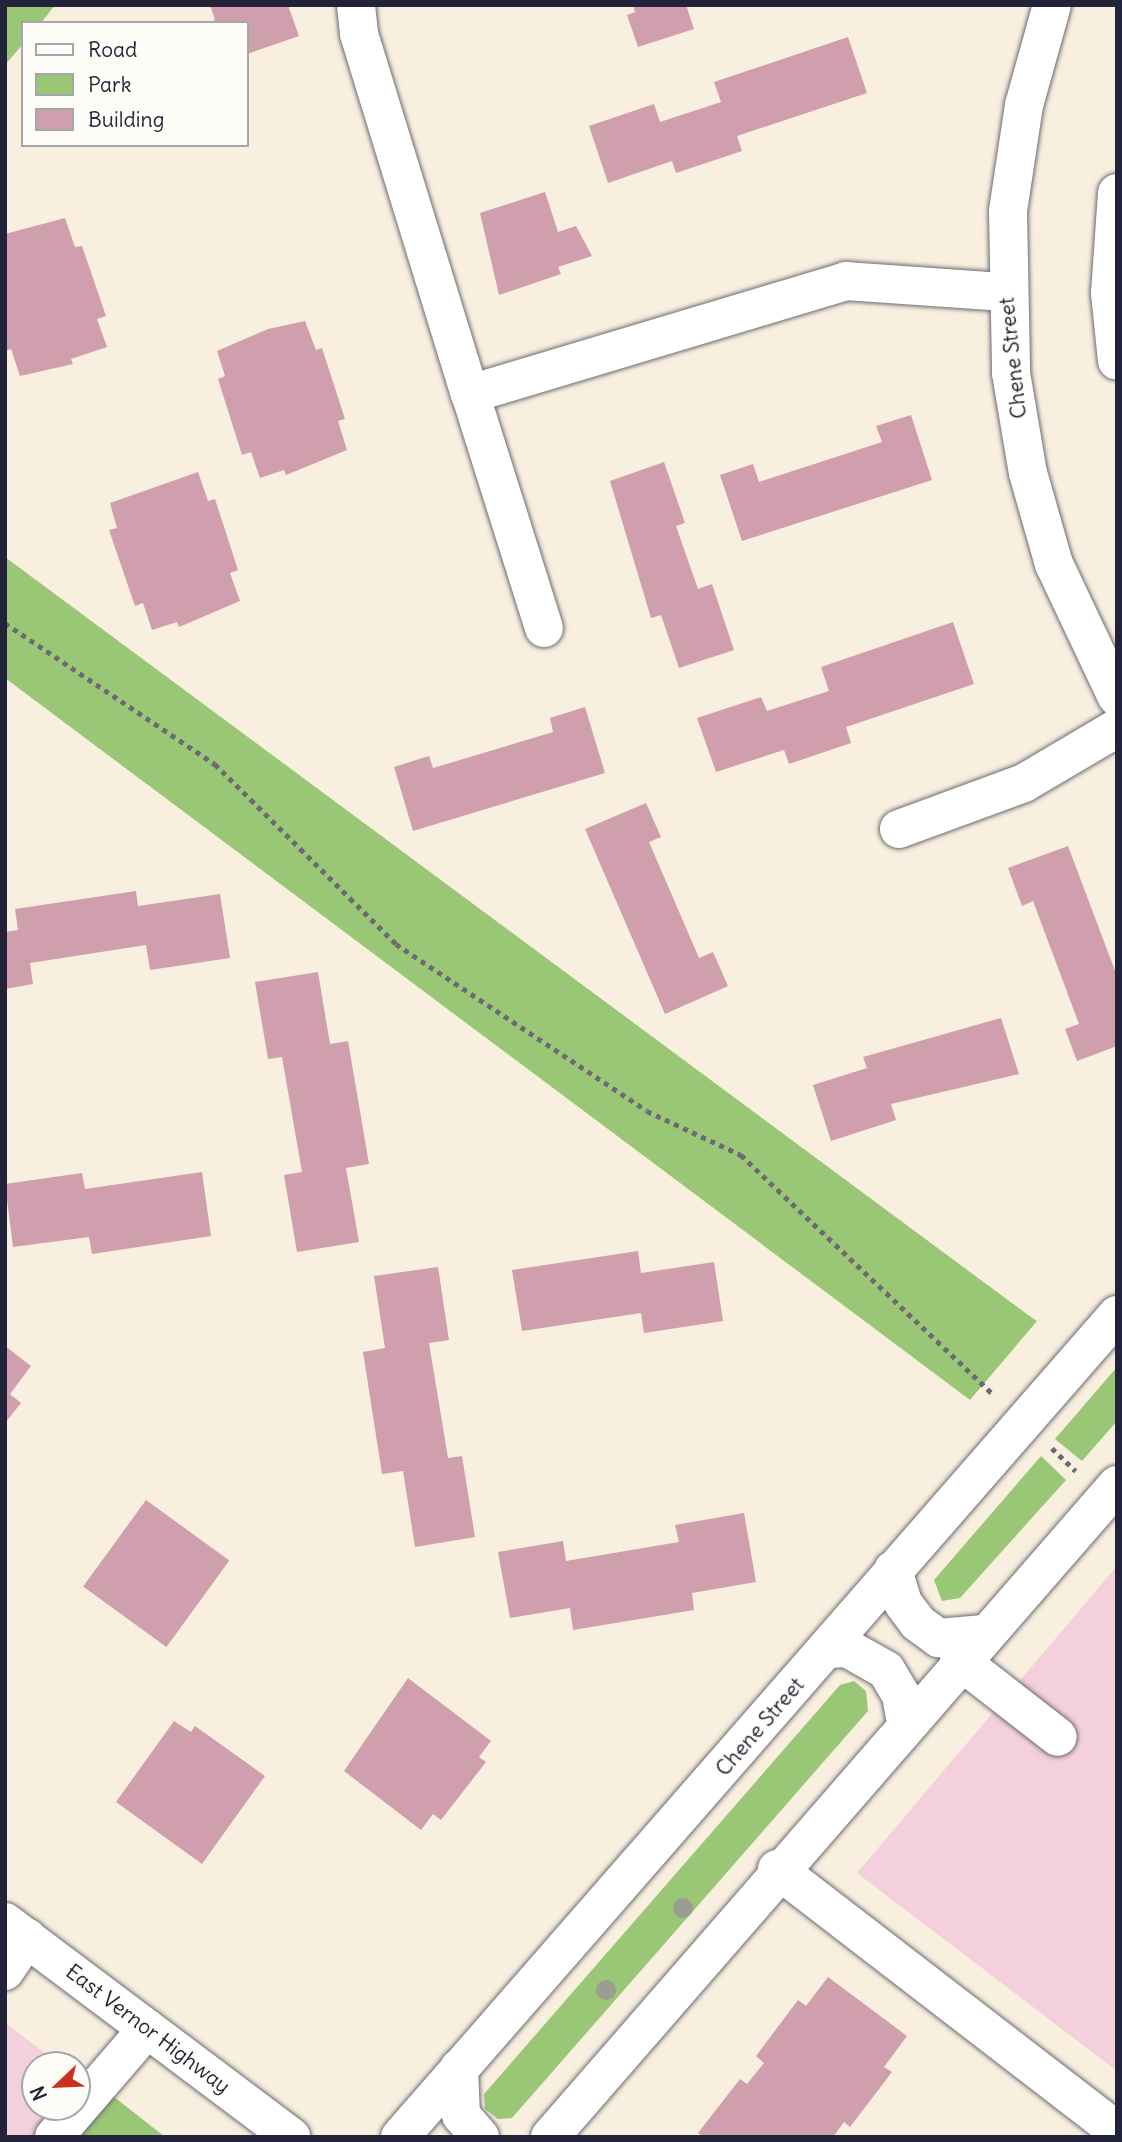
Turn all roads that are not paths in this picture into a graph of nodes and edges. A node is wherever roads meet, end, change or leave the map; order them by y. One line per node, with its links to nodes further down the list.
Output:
1 (356, 5): 6 (street)
2 (1052, 5): 4 (street, Chene Street)
3 (1117, 193): 5 (street)
4 (1005, 292): 6 (street); 8 (street, Chene Street)
5 (1117, 361)
6 (470, 394): 7 (street)
7 (544, 628)
8 (1117, 697)
9 (1117, 728): 10 (street)
10 (900, 829)
11 (1117, 1315): 13 (street, Chene Street)
12 (1117, 1485): 14 (street)
13 (893, 1570): 14 (street); 15 (street, Chene Street)
14 (970, 1647): 16 (street); 17 (street)
15 (829, 1649): 16 (street); 22 (street, Chene Street)
16 (906, 1723): 18 (street)
17 (1058, 1737)
18 (777, 1869): 23 (street); 28 (street)
19 (16, 1930): 20 (street); 21 (street, East Vernor Highway)
20 (5, 1971)
21 (147, 2029): 24 (street); 25 (street, East Vernor Highway)
22 (459, 2068): 26 (street, Chene Street); 27 (street)
23 (1117, 2131)
24 (54, 2137)
25 (291, 2137)
26 (400, 2137)
27 (480, 2137)
28 (550, 2137)

